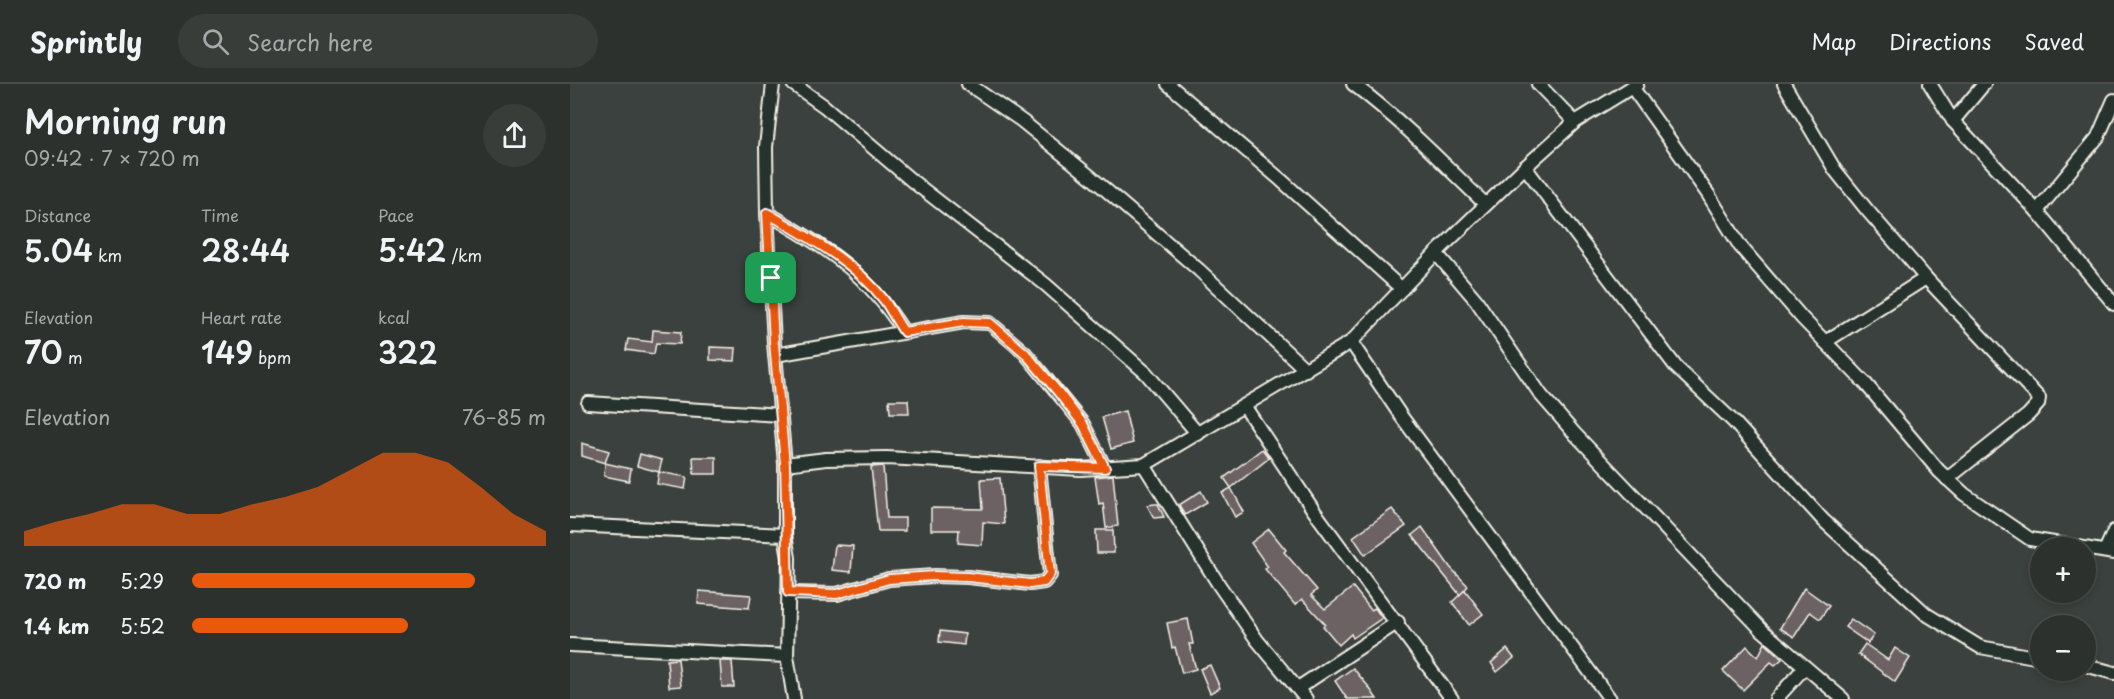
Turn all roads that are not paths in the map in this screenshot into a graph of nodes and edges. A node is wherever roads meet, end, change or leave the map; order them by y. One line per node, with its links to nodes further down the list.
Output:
1 (773, 84): 17 (street)
2 (793, 84): 30 (street)
3 (968, 84): 26 (street)
4 (1168, 84): 20 (street)
5 (1353, 84): 15 (street)
6 (1538, 84): 13 (street)
7 (1784, 84): 19 (street)
8 (1930, 84): 12 (street)
9 (1984, 84): 12 (street)
10 (1634, 85): 13 (street); 24 (street)
11 (2114, 100): 16 (street)
12 (1953, 121): 16 (street)
13 (1575, 122): 14 (street)
14 (1525, 167): 15 (street); 44 (street)
15 (1485, 204): 18 (street)
16 (2037, 211): 21 (street)
17 (767, 213): 22 (street); 25 (street)
18 (1436, 253): 20 (street); 45 (street)
19 (1926, 278): 24 (street); 35 (street)
20 (1402, 289): 23 (street)
21 (2114, 304)
22 (904, 332): 25 (street); 34 (street)
23 (1351, 342): 26 (street); 52 (street)
24 (1825, 342): 35 (street)
25 (775, 356): 29 (street)
26 (1306, 370): 28 (street)
27 (588, 403): 29 (street)
28 (1245, 407): 30 (street); 41 (street)
29 (781, 415): 31 (street)
30 (1198, 434): 32 (street)
31 (785, 464): 33 (street); 38 (street)
32 (1144, 465): 34 (street); 48 (street)
33 (1039, 466): 34 (street); 40 (street)
34 (1105, 468)
35 (1947, 479): 39 (street)
36 (570, 525): 38 (street)
37 (2114, 531): 39 (street)
38 (785, 535): 40 (street)
39 (2109, 552)
40 (788, 592): 43 (street)
41 (1398, 622): 48 (street); 51 (street)
42 (570, 645): 43 (street)
43 (786, 656): 49 (street)
44 (2030, 656)
45 (1805, 667): 53 (street); 54 (street)
46 (2096, 668): 47 (street)
47 (2114, 673)
48 (1298, 688): 50 (street)
49 (794, 699)
50 (1306, 699)
51 (1452, 699)
52 (1610, 699)
53 (1776, 699)
54 (1843, 699)

